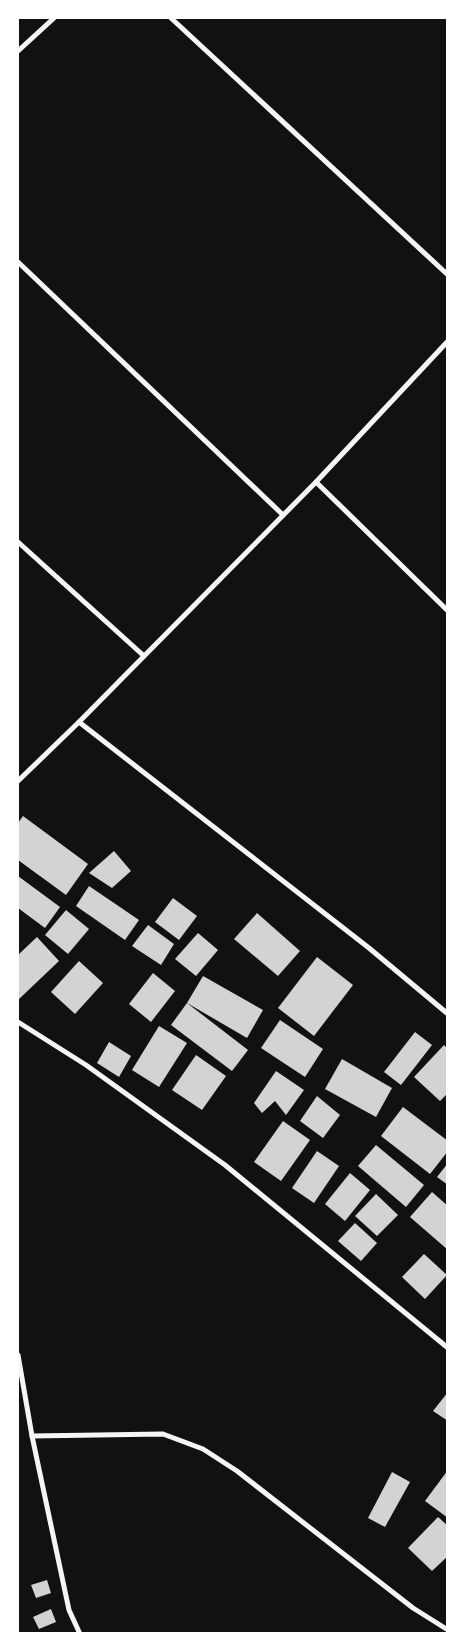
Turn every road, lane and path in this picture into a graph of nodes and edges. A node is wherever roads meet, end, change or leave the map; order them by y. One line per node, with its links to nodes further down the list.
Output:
1 (54, 18): 3 (street)
2 (171, 18): 5 (street)
3 (18, 51)
4 (18, 262): 8 (street)
5 (448, 275)
6 (448, 341): 7 (street)
7 (316, 482): 8 (street); 10 (street)
8 (283, 515): 11 (street)
9 (18, 542): 11 (street)
10 (448, 611)
11 (144, 656): 12 (street)
12 (79, 722): 13 (street); 14 (street)
13 (18, 781)
14 (448, 1014)
15 (18, 1022): 16 (street)
16 (448, 1348)
17 (18, 1355): 18 (street)
18 (32, 1436): 19 (street); 20 (street)
19 (448, 1630)
20 (80, 1634)

